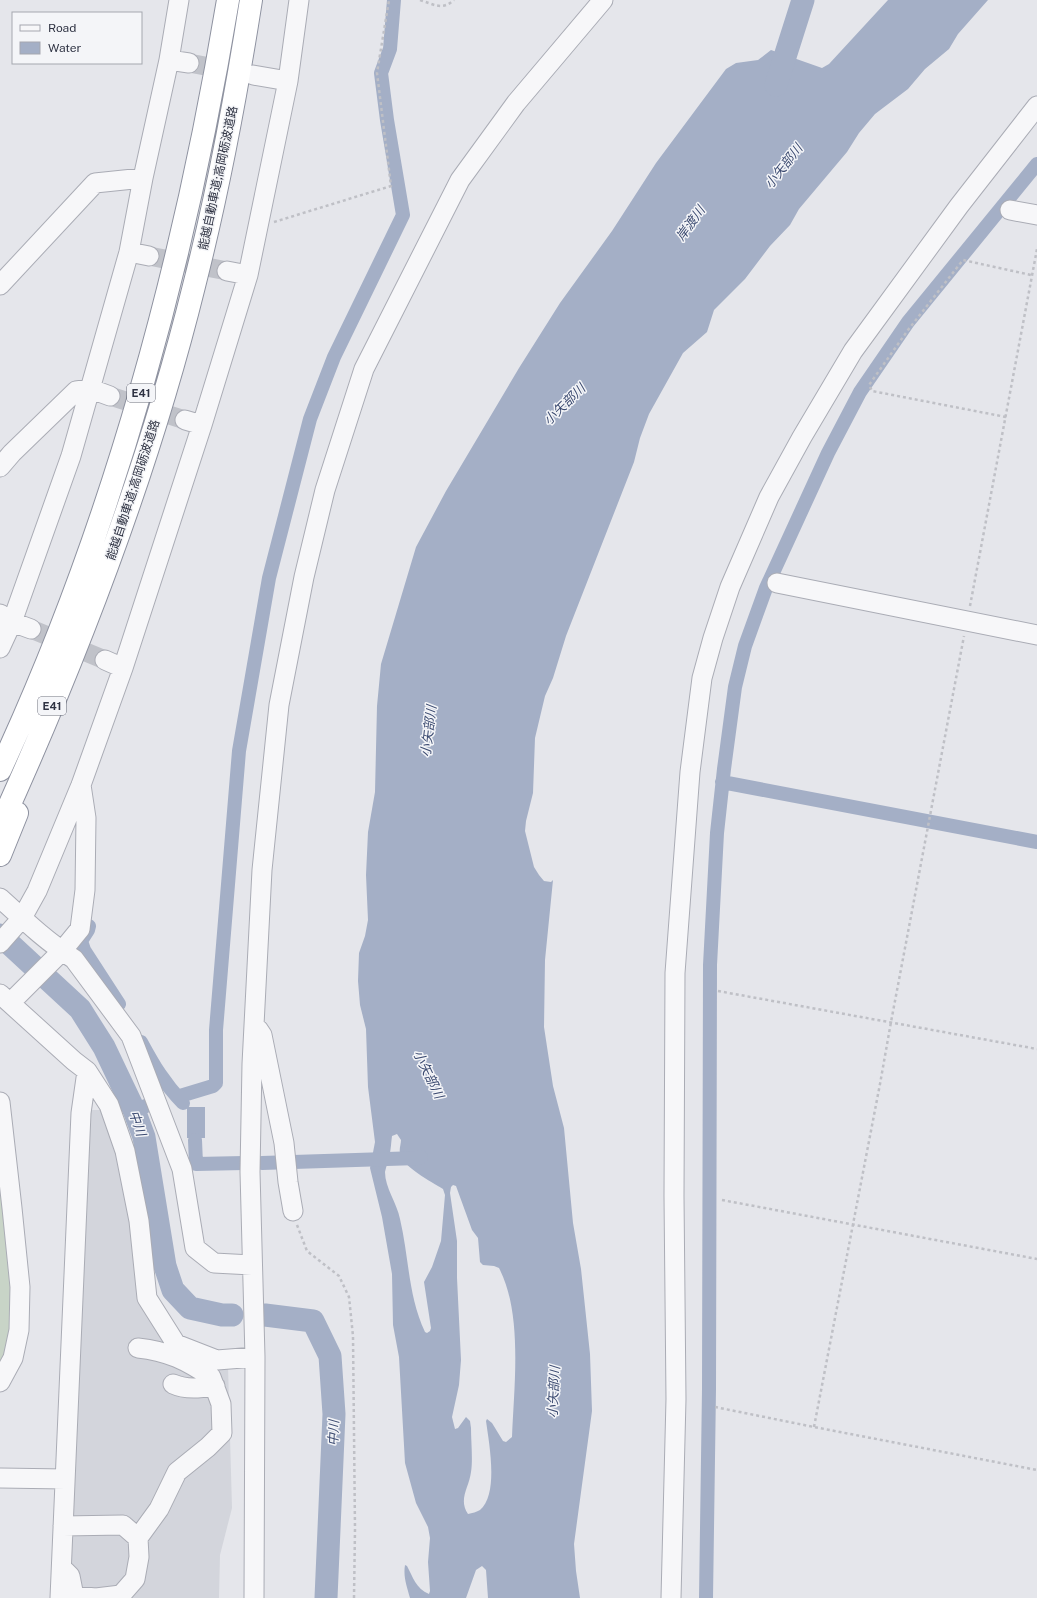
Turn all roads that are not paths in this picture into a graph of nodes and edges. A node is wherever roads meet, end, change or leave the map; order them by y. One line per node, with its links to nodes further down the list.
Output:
1 (179, 0): 6 (street)
2 (228, 0): 30 (highway, 能越自動車道;高岡砺波道路 / E41)
3 (251, 0): 23 (highway, 能越自動車道;高岡砺波道路 / E41)
4 (299, 0): 9 (street)
5 (603, 0): 39 (street)
6 (169, 60): 7 (street); 11 (street)
7 (189, 63)
8 (253, 75): 9 (street)
9 (288, 81): 17 (street)
10 (1037, 106): 56 (street)
11 (143, 178): 14 (street); 18 (street)
12 (1010, 210): 13 (street)
13 (1037, 215)
14 (129, 252): 15 (street); 19 (street)
15 (149, 256)
16 (227, 271): 17 (street)
17 (248, 275): 29 (street)
18 (0, 285)
19 (91, 389): 20 (street); 21 (street); 24 (street)
20 (110, 396)
21 (0, 467)
22 (777, 583): 26 (street)
23 (101, 585): 32 (highway, 能越自動車道;高岡砺波道路 / E41); 33 (highway)
24 (6, 618): 25 (street); 27 (street)
25 (31, 629)
26 (1037, 635)
27 (0, 648)
28 (105, 660): 29 (street)
29 (123, 668): 31 (street)
30 (0, 770)
31 (81, 785): 35 (street); 37 (street)
32 (0, 826)
33 (0, 855)
34 (0, 898): 35 (street)
35 (20, 921): 36 (street); 37 (street)
36 (0, 943)
37 (58, 955): 38 (street); 43 (street)
38 (3, 998): 40 (street)
39 (254, 1021): 42 (street); 43 (street)
40 (87, 1071): 45 (street); 50 (street)
41 (0, 1102): 46 (street)
42 (293, 1211)
43 (252, 1265): 45 (street)
44 (138, 1348): 48 (street)
45 (255, 1357): 55 (street)
46 (0, 1382)
47 (173, 1384): 48 (street)
48 (215, 1386): 52 (street)
49 (0, 1478): 50 (street)
50 (65, 1479): 51 (street)
51 (63, 1526): 52 (street); 53 (street)
52 (138, 1538): 53 (street)
53 (61, 1568): 54 (street)
54 (60, 1598)
55 (254, 1598)
56 (671, 1598)

